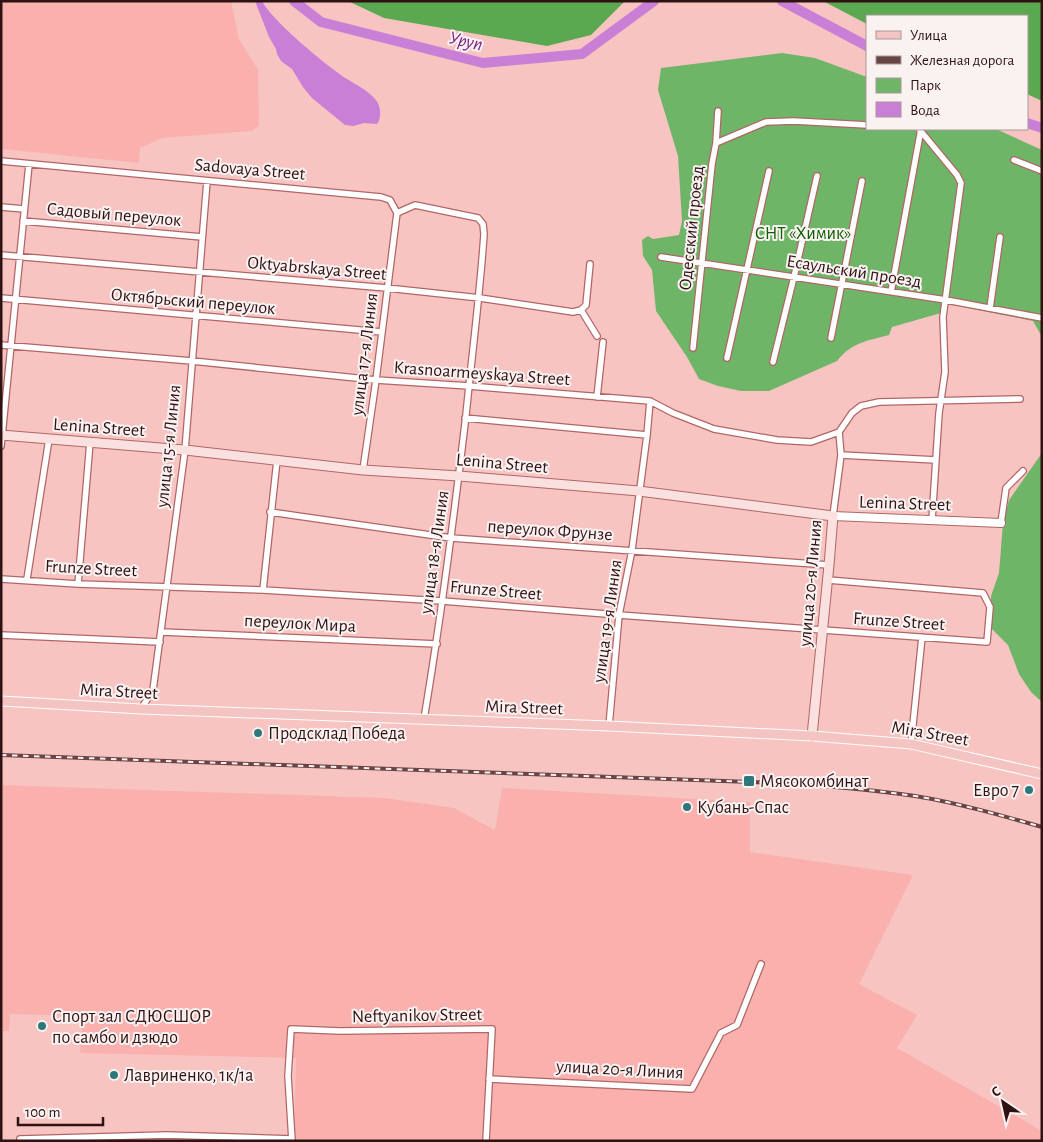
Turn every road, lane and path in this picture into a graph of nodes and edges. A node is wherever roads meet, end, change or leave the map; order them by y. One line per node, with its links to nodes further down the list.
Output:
1 (718, 111): 5 (street, Одесский проезд)
2 (866, 125): 5 (street)
3 (920, 130): 30 (street)
4 (921, 130): 34 (street)
5 (716, 144): 23 (street, Одесский проезд)
6 (1014, 160): 10 (street)
7 (1, 161): 8 (street, Sadovaya Street)
8 (29, 164): 12 (street, Sadovaya Street); 15 (street)
9 (769, 171): 25 (street)
10 (1042, 171)
11 (817, 176): 27 (street)
12 (207, 181): 16 (street, Sadovaya Street); 18 (street, улица 15-я Линия)
13 (862, 181): 28 (street)
14 (1, 207): 15 (street, Садовый переулок)
15 (24, 209): 17 (street)
16 (397, 213): 29 (street, улица 17-я Линия); 32 (street, улица 18-я Линия)
17 (23, 221): 18 (street, Садовый переулок); 21 (street)
18 (202, 237): 26 (street, улица 15-я Линия)
19 (1000, 237): 35 (street)
20 (1, 254): 21 (street, Oktyabrskaya Street)
21 (19, 256): 26 (street, Oktyabrskaya Street); 33 (street)
22 (661, 257): 23 (street, Есаульский проезд)
23 (702, 263): 25 (street, Есаульский проезд); 45 (street, Одесский проезд)
24 (590, 264): 36 (street)
25 (746, 270): 27 (street, Есаульский проезд); 46 (street)
26 (199, 273): 29 (street, Oktyabrskaya Street); 37 (street, улица 15-я Линия)
27 (794, 277): 28 (street, Есаульский проезд); 48 (street)
28 (842, 284): 30 (street, Есаульский проезд); 41 (street)
29 (387, 288): 32 (street, Oktyabrskaya Street); 39 (street, улица 17-я Линия)
30 (891, 292): 34 (street, Есаульский проезд)
31 (1, 298): 33 (street, Октябрьский переулок)
32 (480, 298): 36 (street, Oktyabrskaya Street); 50 (street, улица 18-я Линия)
33 (15, 299): 37 (street, Октябрьский переулок); 44 (street)
34 (946, 300): 35 (street, Есаульский проезд); 53 (street)
35 (990, 308): 38 (street, Есаульский проезд)
36 (581, 310): 40 (street)
37 (196, 316): 39 (street, Октябрьский переулок); 47 (street, улица 15-я Линия)
38 (1042, 318)
39 (382, 332): 49 (street, улица 17-я Линия)
40 (596, 336)
41 (831, 338)
42 (603, 342): 51 (street)
43 (1, 345): 44 (street, Krasnoarmeyskaya Street)
44 (10, 346): 47 (street, Krasnoarmeyskaya Street); 57 (street)
45 (693, 348)
46 (727, 358)
47 (192, 361): 49 (street, Krasnoarmeyskaya Street); 62 (street, улица 15-я Линия)
48 (773, 362)
49 (376, 380): 50 (street, Krasnoarmeyskaya Street); 66 (street, улица 17-я Линия)
50 (469, 386): 51 (street, Krasnoarmeyskaya Street); 55 (street, улица 18-я Линия)
51 (597, 397): 54 (street, Krasnoarmeyskaya Street)
52 (1020, 399): 53 (street)
53 (941, 400): 56 (street); 65 (street)
54 (650, 401): 56 (street, Krasnoarmeyskaya Street); 58 (street, улица 19-я Линия)
55 (465, 418): 58 (street); 68 (street, улица 18-я Линия)
56 (839, 432): 63 (street, улица 20-я Линия)
57 (2, 435): 59 (main road, Lenina Street); 61 (street)
58 (647, 435): 69 (street, улица 19-я Линия)
59 (49, 440): 60 (main road, Lenina Street); 78 (street)
60 (90, 442): 62 (main road, Lenina Street); 80 (street)
61 (1, 446)
62 (185, 450): 64 (main road, Lenina Street); 81 (street, улица 15-я Линия)
63 (841, 455): 65 (street); 71 (street, улица 20-я Линия)
64 (277, 460): 66 (main road, Lenina Street); 70 (street)
65 (936, 460): 72 (street)
66 (363, 470): 68 (main road, Lenina Street)
67 (1023, 471): 73 (street)
68 (459, 476): 69 (main road, Lenina Street); 74 (street, улица 18-я Линия)
69 (639, 491): 71 (main road, Lenina Street); 75 (street, улица 19-я Линия)
70 (270, 512): 74 (street, переулок Фрунзе); 82 (street)
71 (832, 516): 72 (street, Lenina Street); 76 (main road, улица 20-я Линия)
72 (932, 520): 73 (street, Lenina Street)
73 (1001, 523)
74 (451, 538): 75 (street, переулок Фрунзе); 83 (street, улица 18-я Линия)
75 (632, 550): 76 (street, переулок Фрунзе); 84 (street, улица 19-я Линия)
76 (829, 565): 79 (main road, улица 20-я Линия)
77 (1, 579): 78 (street, Frunze Street)
78 (27, 579): 80 (street, Frunze Street)
79 (828, 580): 85 (main road, улица 20-я Линия); 88 (street, Frunze Street)
80 (78, 584): 81 (street, Frunze Street)
81 (166, 586): 82 (street, Frunze Street); 86 (street, улица 15-я Линия)
82 (262, 590): 83 (street, Frunze Street)
83 (442, 601): 84 (street, Frunze Street); 90 (street, улица 18-я Линия)
84 (619, 616): 85 (street, Frunze Street); 94 (street, улица 19-я Линия)
85 (823, 630): 88 (street, Frunze Street); 95 (main road, улица 20-я Линия)
86 (162, 632): 89 (street, улица 15-я Линия); 90 (street, переулок Мира)
87 (1, 635): 89 (street)
88 (922, 637): 96 (street)
89 (160, 642): 92 (street, улица 15-я Линия)
90 (437, 644): 93 (street, улица 18-я Линия)
91 (1, 702): 92 (main road, Mira Street)
92 (141, 709): 93 (main road, Mira Street)
93 (424, 720): 94 (main road, Mira Street)
94 (609, 726): 95 (main road, Mira Street)
95 (812, 736): 96 (main road, Mira Street)
96 (911, 744): 97 (main road, Mira Street)
97 (1042, 774)
98 (761, 964): 99 (street, улица 20-я Линия)
99 (490, 1079): 101 (street, Neftyanikov Street); 102 (street, Neftyanikov Street)
100 (20, 1139): 101 (street)
101 (292, 1140)
102 (486, 1141)

